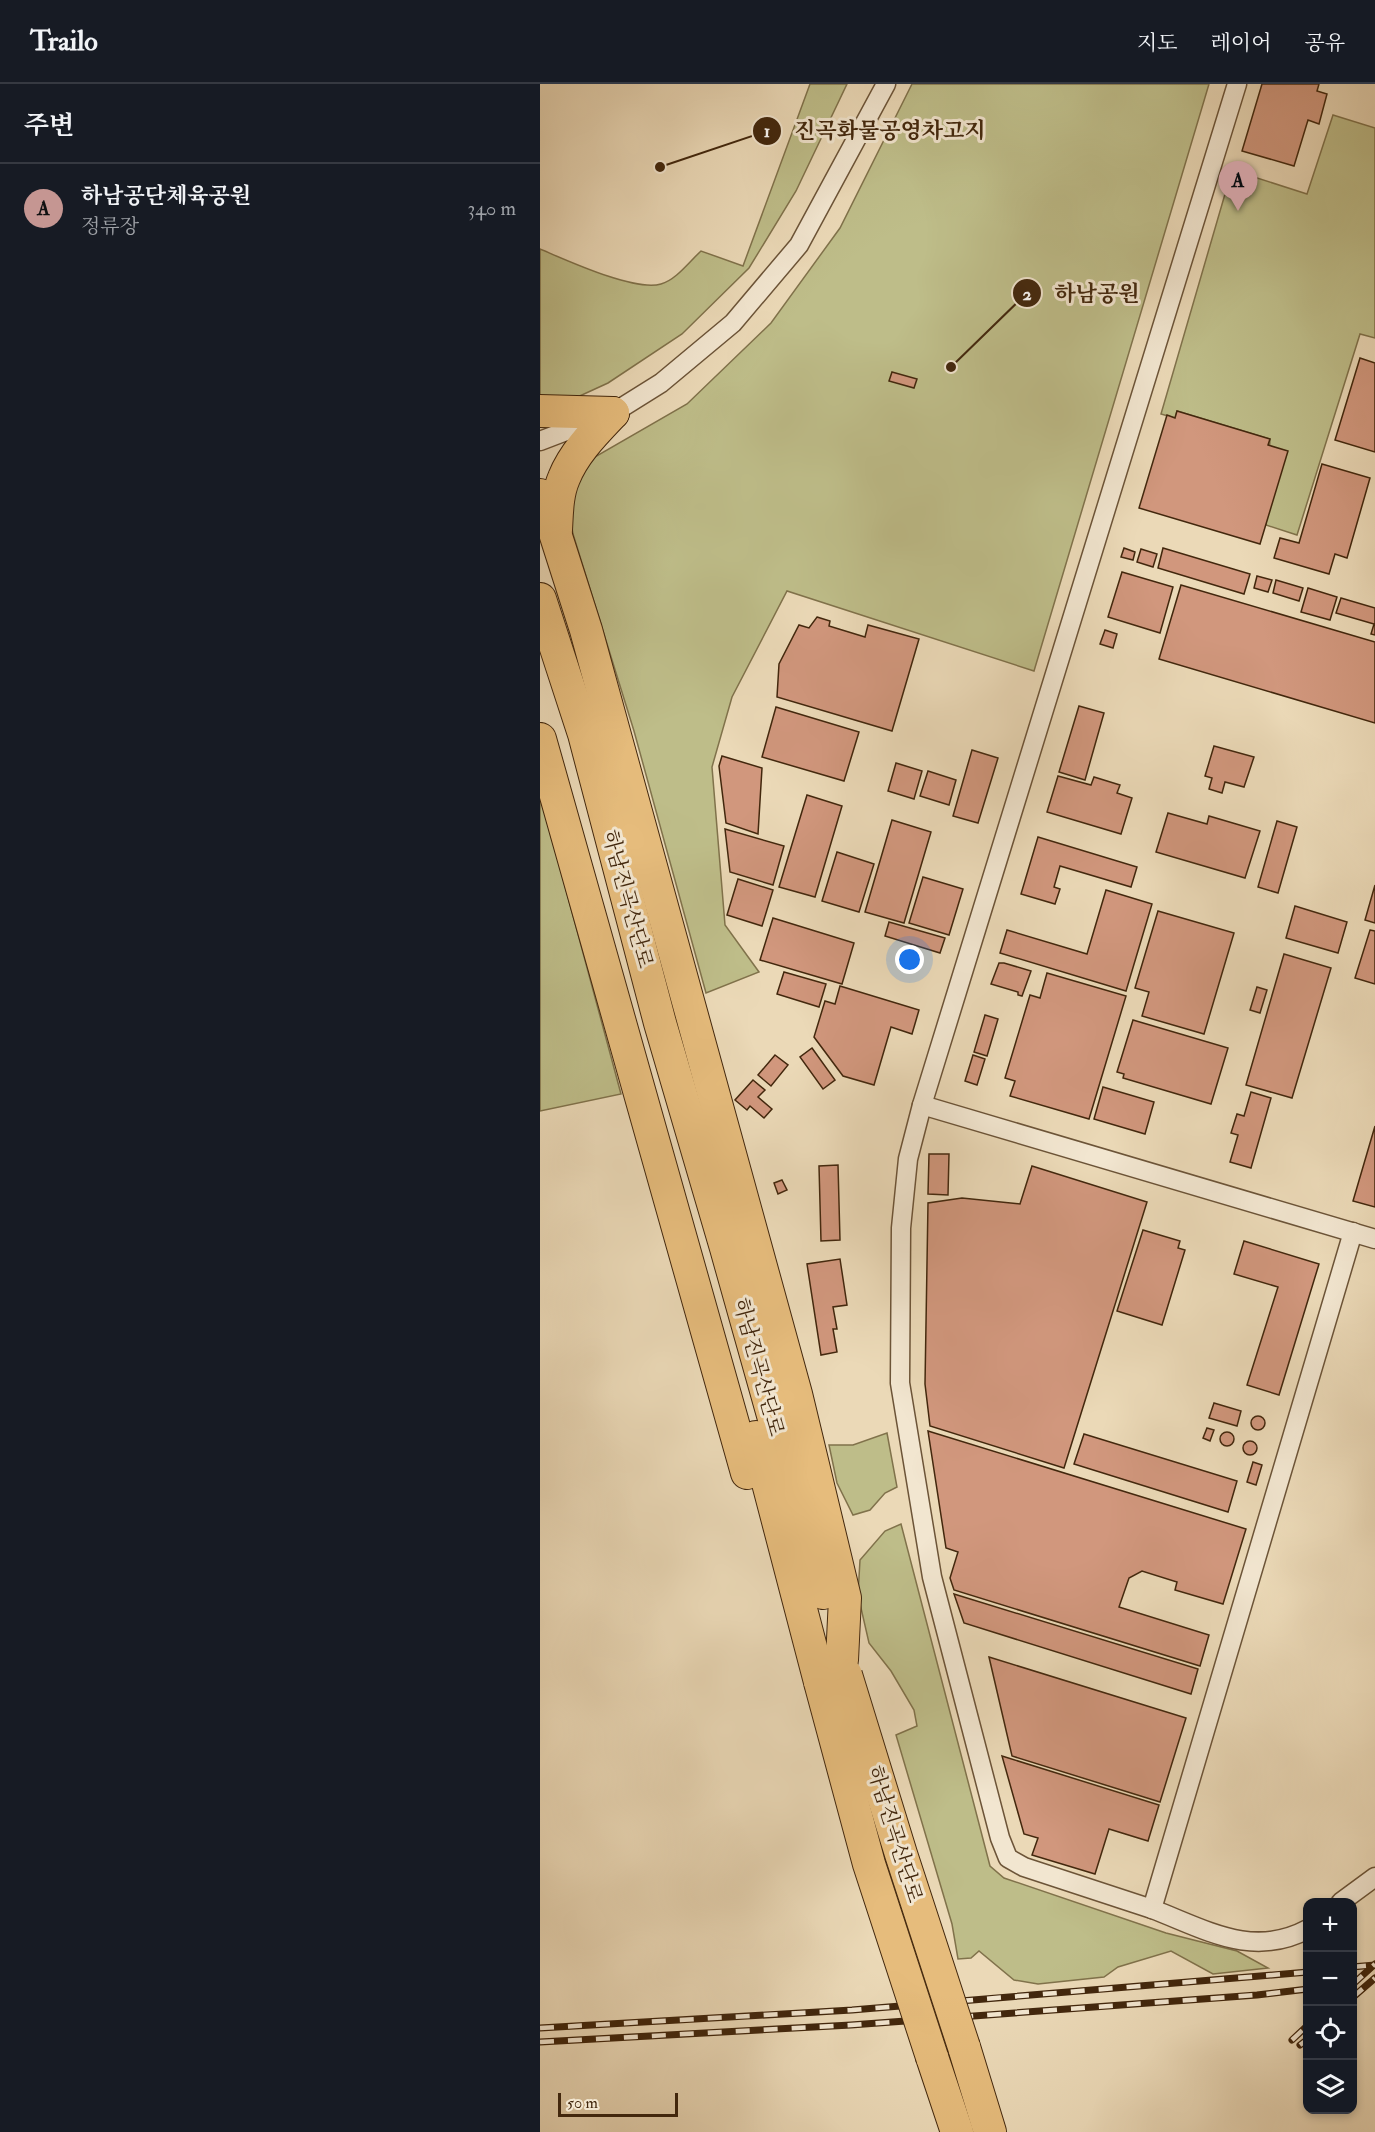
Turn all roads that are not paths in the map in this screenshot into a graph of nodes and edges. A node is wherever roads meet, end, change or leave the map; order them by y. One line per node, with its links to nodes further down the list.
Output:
1 (886, 84): 4 (street)
2 (1237, 84): 12 (street)
3 (540, 411): 4 (highway)
4 (613, 413): 5 (street); 7 (highway)
5 (540, 441)
6 (540, 495): 7 (highway)
7 (555, 533): 15 (highway)
8 (540, 599): 11 (highway, 하남진곡산단로)
9 (540, 668): 11 (highway, 하남진곡산단로)
10 (540, 738): 15 (highway)
11 (651, 1026): 15 (highway, 하남진곡산단로)
12 (922, 1105): 13 (street); 18 (street)
13 (1353, 1232): 14 (street); 18 (street)
14 (1375, 1239)
15 (836, 1672): 20 (highway, 하남진곡산단로, bridge); 21 (highway, 하남진곡산단로, bridge)
16 (1375, 1877): 17 (street)
17 (1346, 1898)
18 (1152, 1909): 19 (street)
19 (1303, 1932)
20 (957, 2132)
21 (990, 2132)

